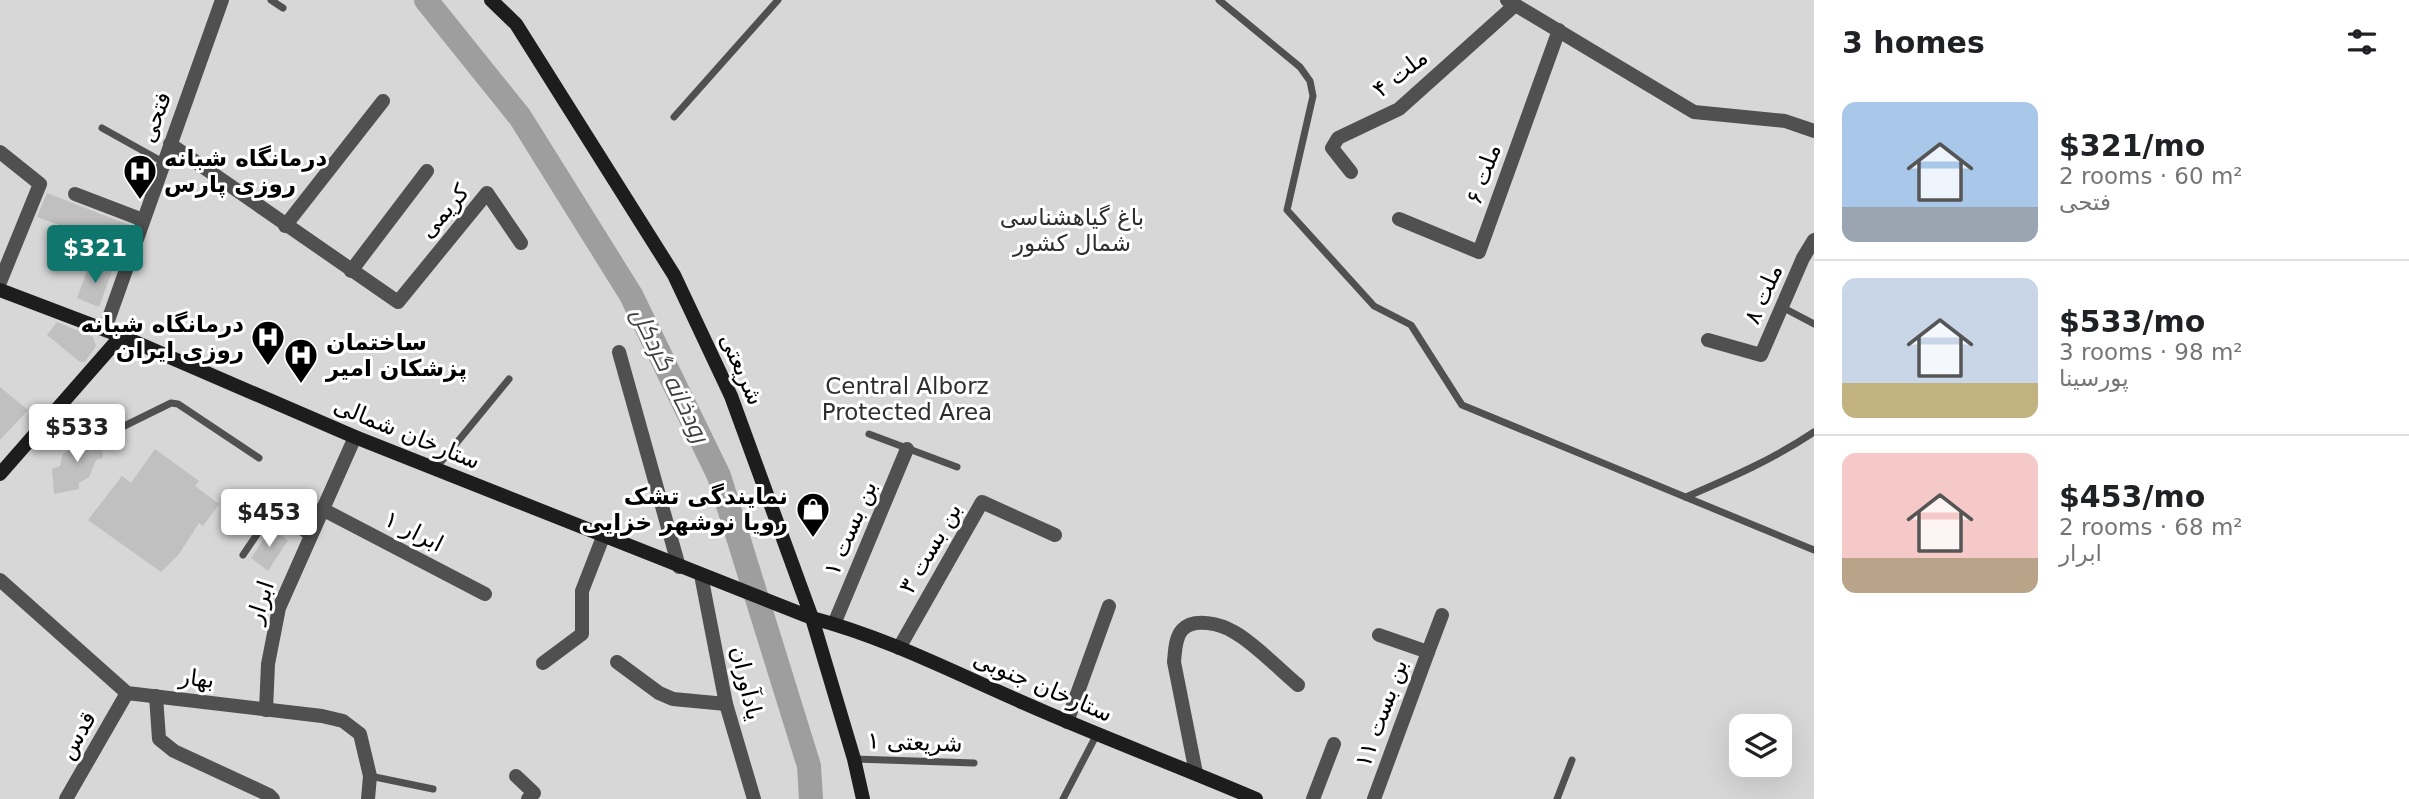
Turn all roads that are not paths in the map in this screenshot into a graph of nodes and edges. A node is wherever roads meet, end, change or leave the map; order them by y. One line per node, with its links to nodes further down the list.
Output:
1 (222, 0): 13 (street, فتحی)
2 (271, 0): 7 (lane)
3 (491, 0): 57 (main road, شریعتی)
4 (778, 0): 10 (lane)
5 (1219, 0): 43 (lane)
6 (1511, 2): 8 (street); 17 (street, ملت ۴)
7 (283, 8)
8 (1559, 30): 12 (street); 19 (street, ملت ۶)
9 (383, 100): 21 (street)
10 (674, 117)
11 (102, 128): 15 (lane)
12 (1814, 131)
13 (170, 144): 15 (street, فتحی); 21 (street)
14 (2, 159): 25 (street)
15 (163, 162): 20 (street, فتحی)
16 (427, 171): 24 (street)
17 (1351, 172)
18 (75, 194): 20 (street)
19 (1399, 219)
20 (143, 220): 29 (street, فتحی)
21 (285, 226): 24 (street)
22 (1814, 240): 27 (street, ملت ۸)
23 (521, 243): 24 (street, کریمی)
24 (351, 271)
25 (0, 282)
26 (0, 290): 29 (main road, ستارخان شمالی)
27 (1782, 307): 28 (lane); 31 (street, ملت ۸)
28 (1814, 324)
29 (105, 330): 30 (main road, ستارخان شمالی)
30 (121, 335): 34 (main road); 37 (main road, ستارخان شمالی)
31 (1708, 340)
32 (618, 352): 50 (street)
33 (509, 379): 41 (lane)
34 (60, 405): 39 (lane); 42 (main road)
35 (1814, 432): 43 (lane)
36 (869, 434): 38 (lane)
37 (355, 437): 41 (main road, ستارخان شمالی); 44 (street, ابرار)
38 (907, 449): 40 (lane); 58 (street, بن بست ۱)
39 (259, 458)
40 (957, 467)
41 (436, 469): 46 (main road, ستارخان شمالی)
42 (0, 474)
43 (1686, 497): 48 (lane)
44 (322, 509): 47 (street, ابرار); 53 (street, ابرار ۱)
45 (1055, 535): 60 (street, بن بست ۳)
46 (603, 537): 50 (main road, ستارخان شمالی); 63 (street)
47 (310, 538): 49 (lane); 68 (street, ابرار)
48 (1814, 550)
49 (243, 555)
50 (680, 567): 51 (main road, ستارخان شمالی)
51 (701, 575): 55 (main road, ستارخان شمالی); 67 (street, یادآوران)
52 (0, 580): 65 (street)
53 (485, 594)
54 (1109, 607): 69 (street)
55 (789, 610): 57 (main road, ستارخان جنوبی)
56 (1442, 615): 61 (street)
57 (812, 618): 58 (main road, ستارخان جنوبی); 72 (main road, شریعتی)
58 (834, 624): 60 (main road, ستارخان جنوبی)
59 (1379, 635): 61 (street, بن بست ۱۱)
60 (899, 648): 69 (main road, ستارخان جنوبی)
61 (1428, 652): 88 (street, بن بست ۱۱)
62 (617, 662): 67 (street)
63 (543, 663)
64 (1298, 685): 75 (street)
65 (127, 693): 66 (street, بهار); 79 (street, قدس)
66 (156, 696): 68 (street, بهار); 80 (street)
67 (726, 704): 83 (street, یادآوران)
68 (266, 710): 76 (street, بهار)
69 (1068, 722): 70 (main road, ستارخان جنوبی)
70 (1097, 734): 75 (main road, ستارخان جنوبی); 85 (lane)
71 (1334, 744): 87 (street)
72 (854, 760): 74 (lane, شریعتی ۱); 84 (main road, شریعتی)
73 (1572, 760): 89 (lane)
74 (974, 763)
75 (1196, 773): 86 (main road, ستارخان جنوبی)
76 (370, 776): 78 (lane); 81 (street, بهار)
77 (516, 776): 82 (street)
78 (433, 789)
79 (66, 799)
80 (273, 799)
81 (368, 799)
82 (528, 799)
83 (754, 799)
84 (863, 799)
85 (1063, 799)
86 (1256, 799)
87 (1313, 799)
88 (1374, 799)
89 (1557, 799)

